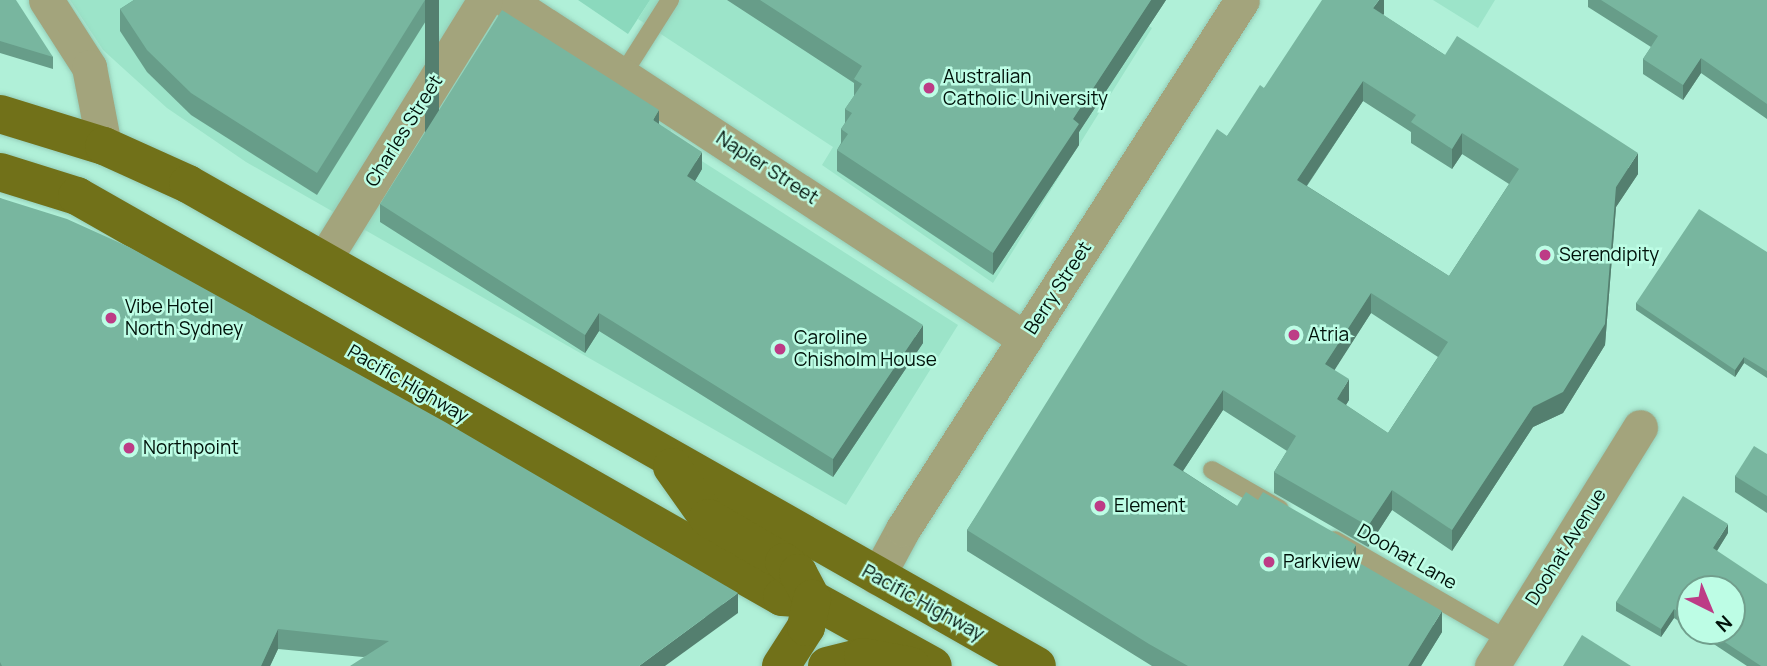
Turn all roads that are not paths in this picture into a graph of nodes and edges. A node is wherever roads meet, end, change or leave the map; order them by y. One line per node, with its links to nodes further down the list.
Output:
1 (46, 0): 8 (street)
2 (485, 0): 10 (street, Charles Street)
3 (507, 0): 6 (street, Napier Street)
4 (670, 0): 6 (lane)
5 (1242, 0): 11 (street, Berry Street)
6 (623, 74): 11 (street, Napier Street)
7 (0, 114): 8 (main road, Pacific Highway)
8 (104, 146): 10 (main road, Pacific Highway)
9 (0, 172): 18 (main road, Pacific Highway)
10 (323, 261): 13 (main road, Pacific Highway)
11 (1025, 339): 17 (street, Berry Street)
12 (1640, 427): 19 (street, Doohat Avenue)
13 (664, 456): 17 (main road, Pacific Highway); 18 (main road, Pacific Highway)
14 (1212, 470): 15 (lane)
15 (1294, 517)
16 (1318, 531): 19 (lane, Doohat Lane)
17 (877, 577): 24 (main road, Pacific Highway)
18 (812, 599): 20 (main road); 23 (main road, Pacific Highway)
19 (1500, 653)
20 (780, 666)
21 (827, 666): 22 (main road)
22 (911, 666)
23 (933, 666)
24 (1037, 666)

